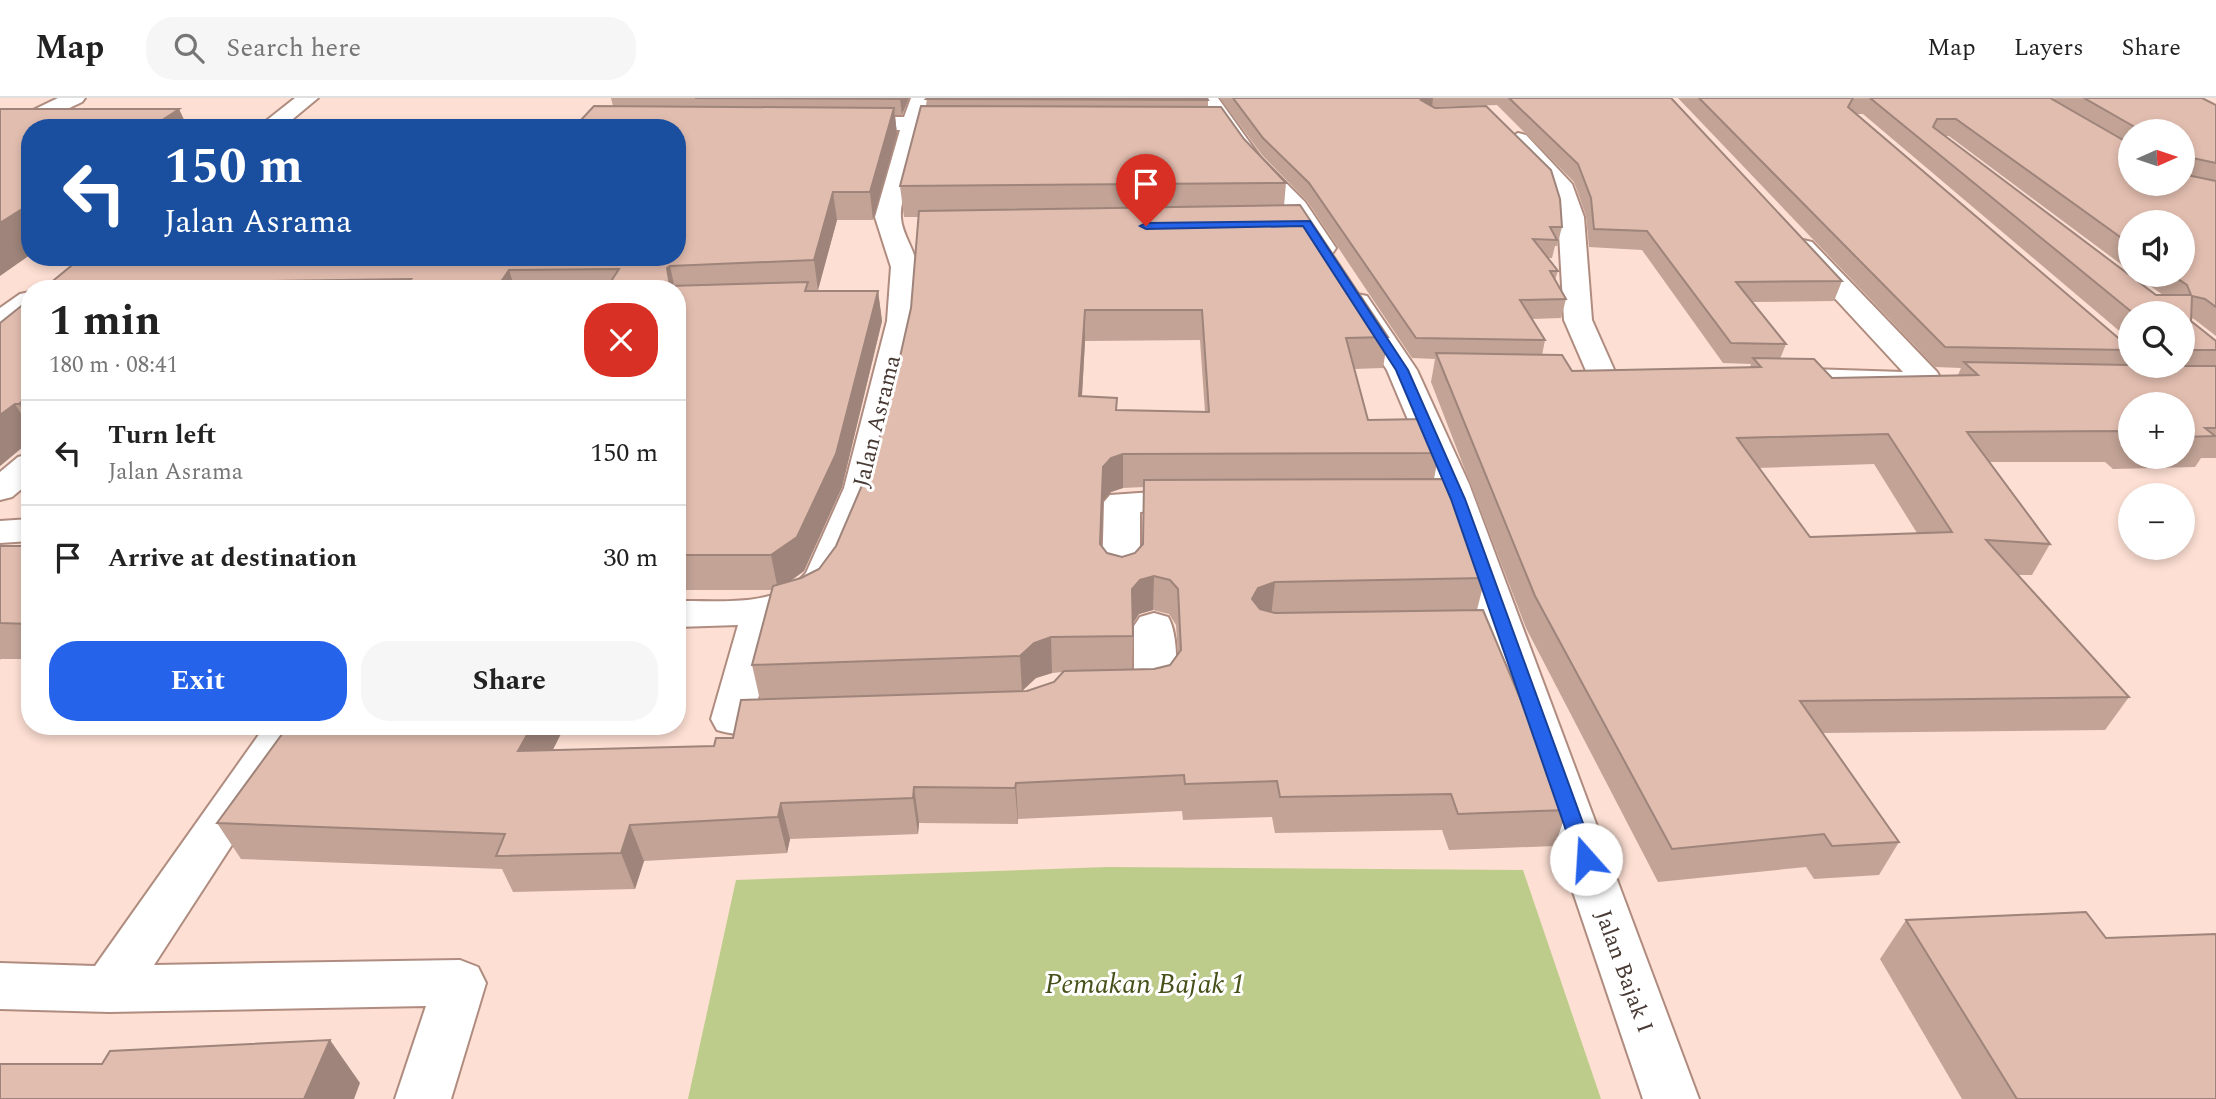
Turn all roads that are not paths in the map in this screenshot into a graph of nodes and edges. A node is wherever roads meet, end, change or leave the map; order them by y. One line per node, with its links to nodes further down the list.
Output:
1 (75, 98): 5 (street)
2 (308, 98): 6 (street)
3 (916, 111): 8 (street); 9 (street); 25 (street, Jalan Asrama)
4 (1211, 117): 28 (street, Jalan Bajak I)
5 (31, 119)
6 (280, 119)
7 (21, 124): 11 (street)
8 (819, 124)
9 (995, 124)
10 (1502, 124): 15 (street)
11 (21, 134)
12 (1785, 229): 17 (street)
13 (21, 306): 14 (street)
14 (0, 321)
15 (1601, 374)
16 (1750, 376): 17 (street)
17 (1926, 379): 18 (street)
18 (1959, 380)
19 (21, 472): 20 (street)
20 (0, 489)
21 (1223, 500): 24 (street)
22 (21, 531): 23 (street)
23 (0, 532)
24 (1121, 577)
25 (761, 611): 26 (street, Jalan Asrama); 31 (street)
26 (686, 614)
27 (1154, 626): 30 (street)
28 (1504, 629): 29 (street); 36 (street, Jalan Bajak I)
29 (1463, 630)
30 (1086, 690)
31 (827, 716)
32 (282, 735): 34 (street)
33 (0, 986): 34 (street)
34 (109, 989): 35 (street)
35 (424, 1099)
36 (1671, 1099)

